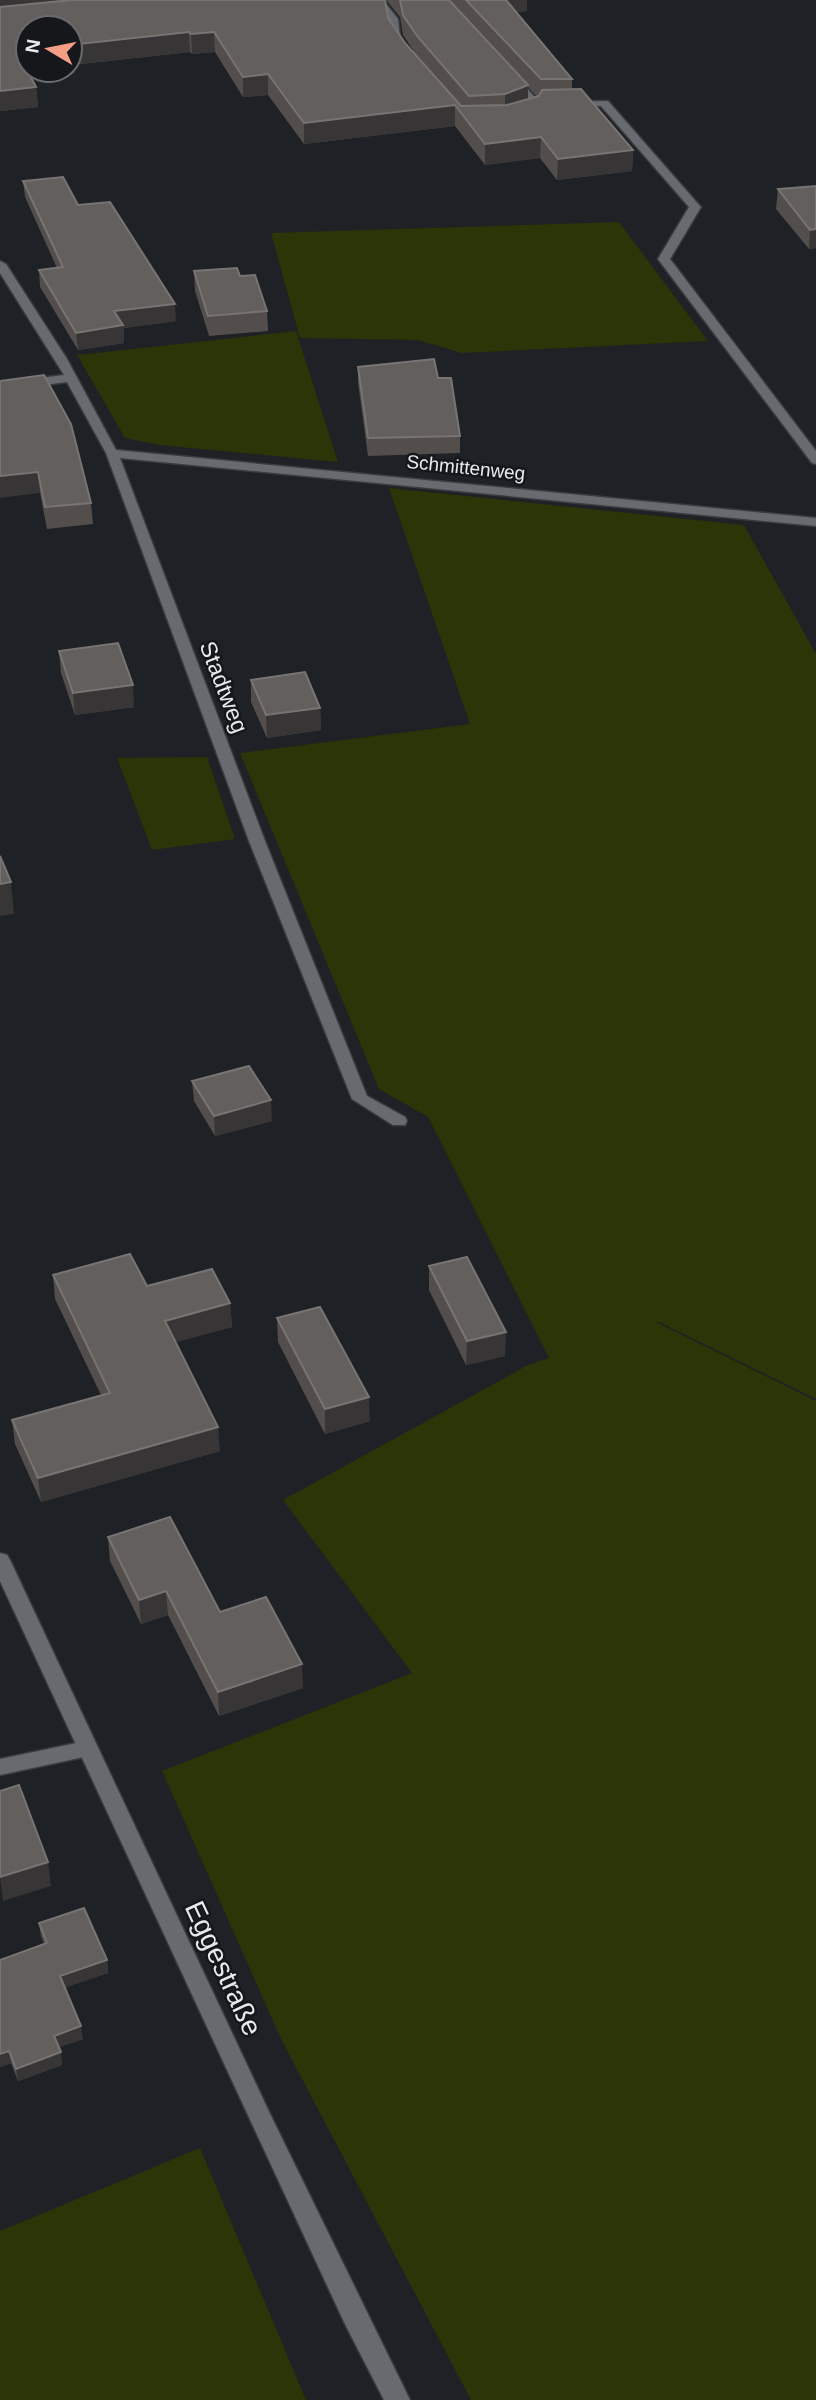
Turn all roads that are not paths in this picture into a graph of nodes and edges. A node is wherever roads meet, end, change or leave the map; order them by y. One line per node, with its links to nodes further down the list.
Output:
1 (378, 0): 2 (street)
2 (411, 60)
3 (501, 67): 4 (street)
4 (536, 105): 5 (street); 10 (street)
5 (524, 115)
6 (0, 264): 7 (street, Stadtweg)
7 (71, 378): 8 (street); 9 (street, Stadtweg)
8 (0, 387)
9 (112, 453): 11 (street, Schmittenweg); 12 (street, Stadtweg)
10 (816, 460)
11 (816, 522)
12 (399, 1121)
13 (0, 1560): 14 (street, Eggestraße)
14 (86, 1749): 15 (street); 16 (street, Eggestraße)
15 (0, 1768)
16 (397, 2400)

